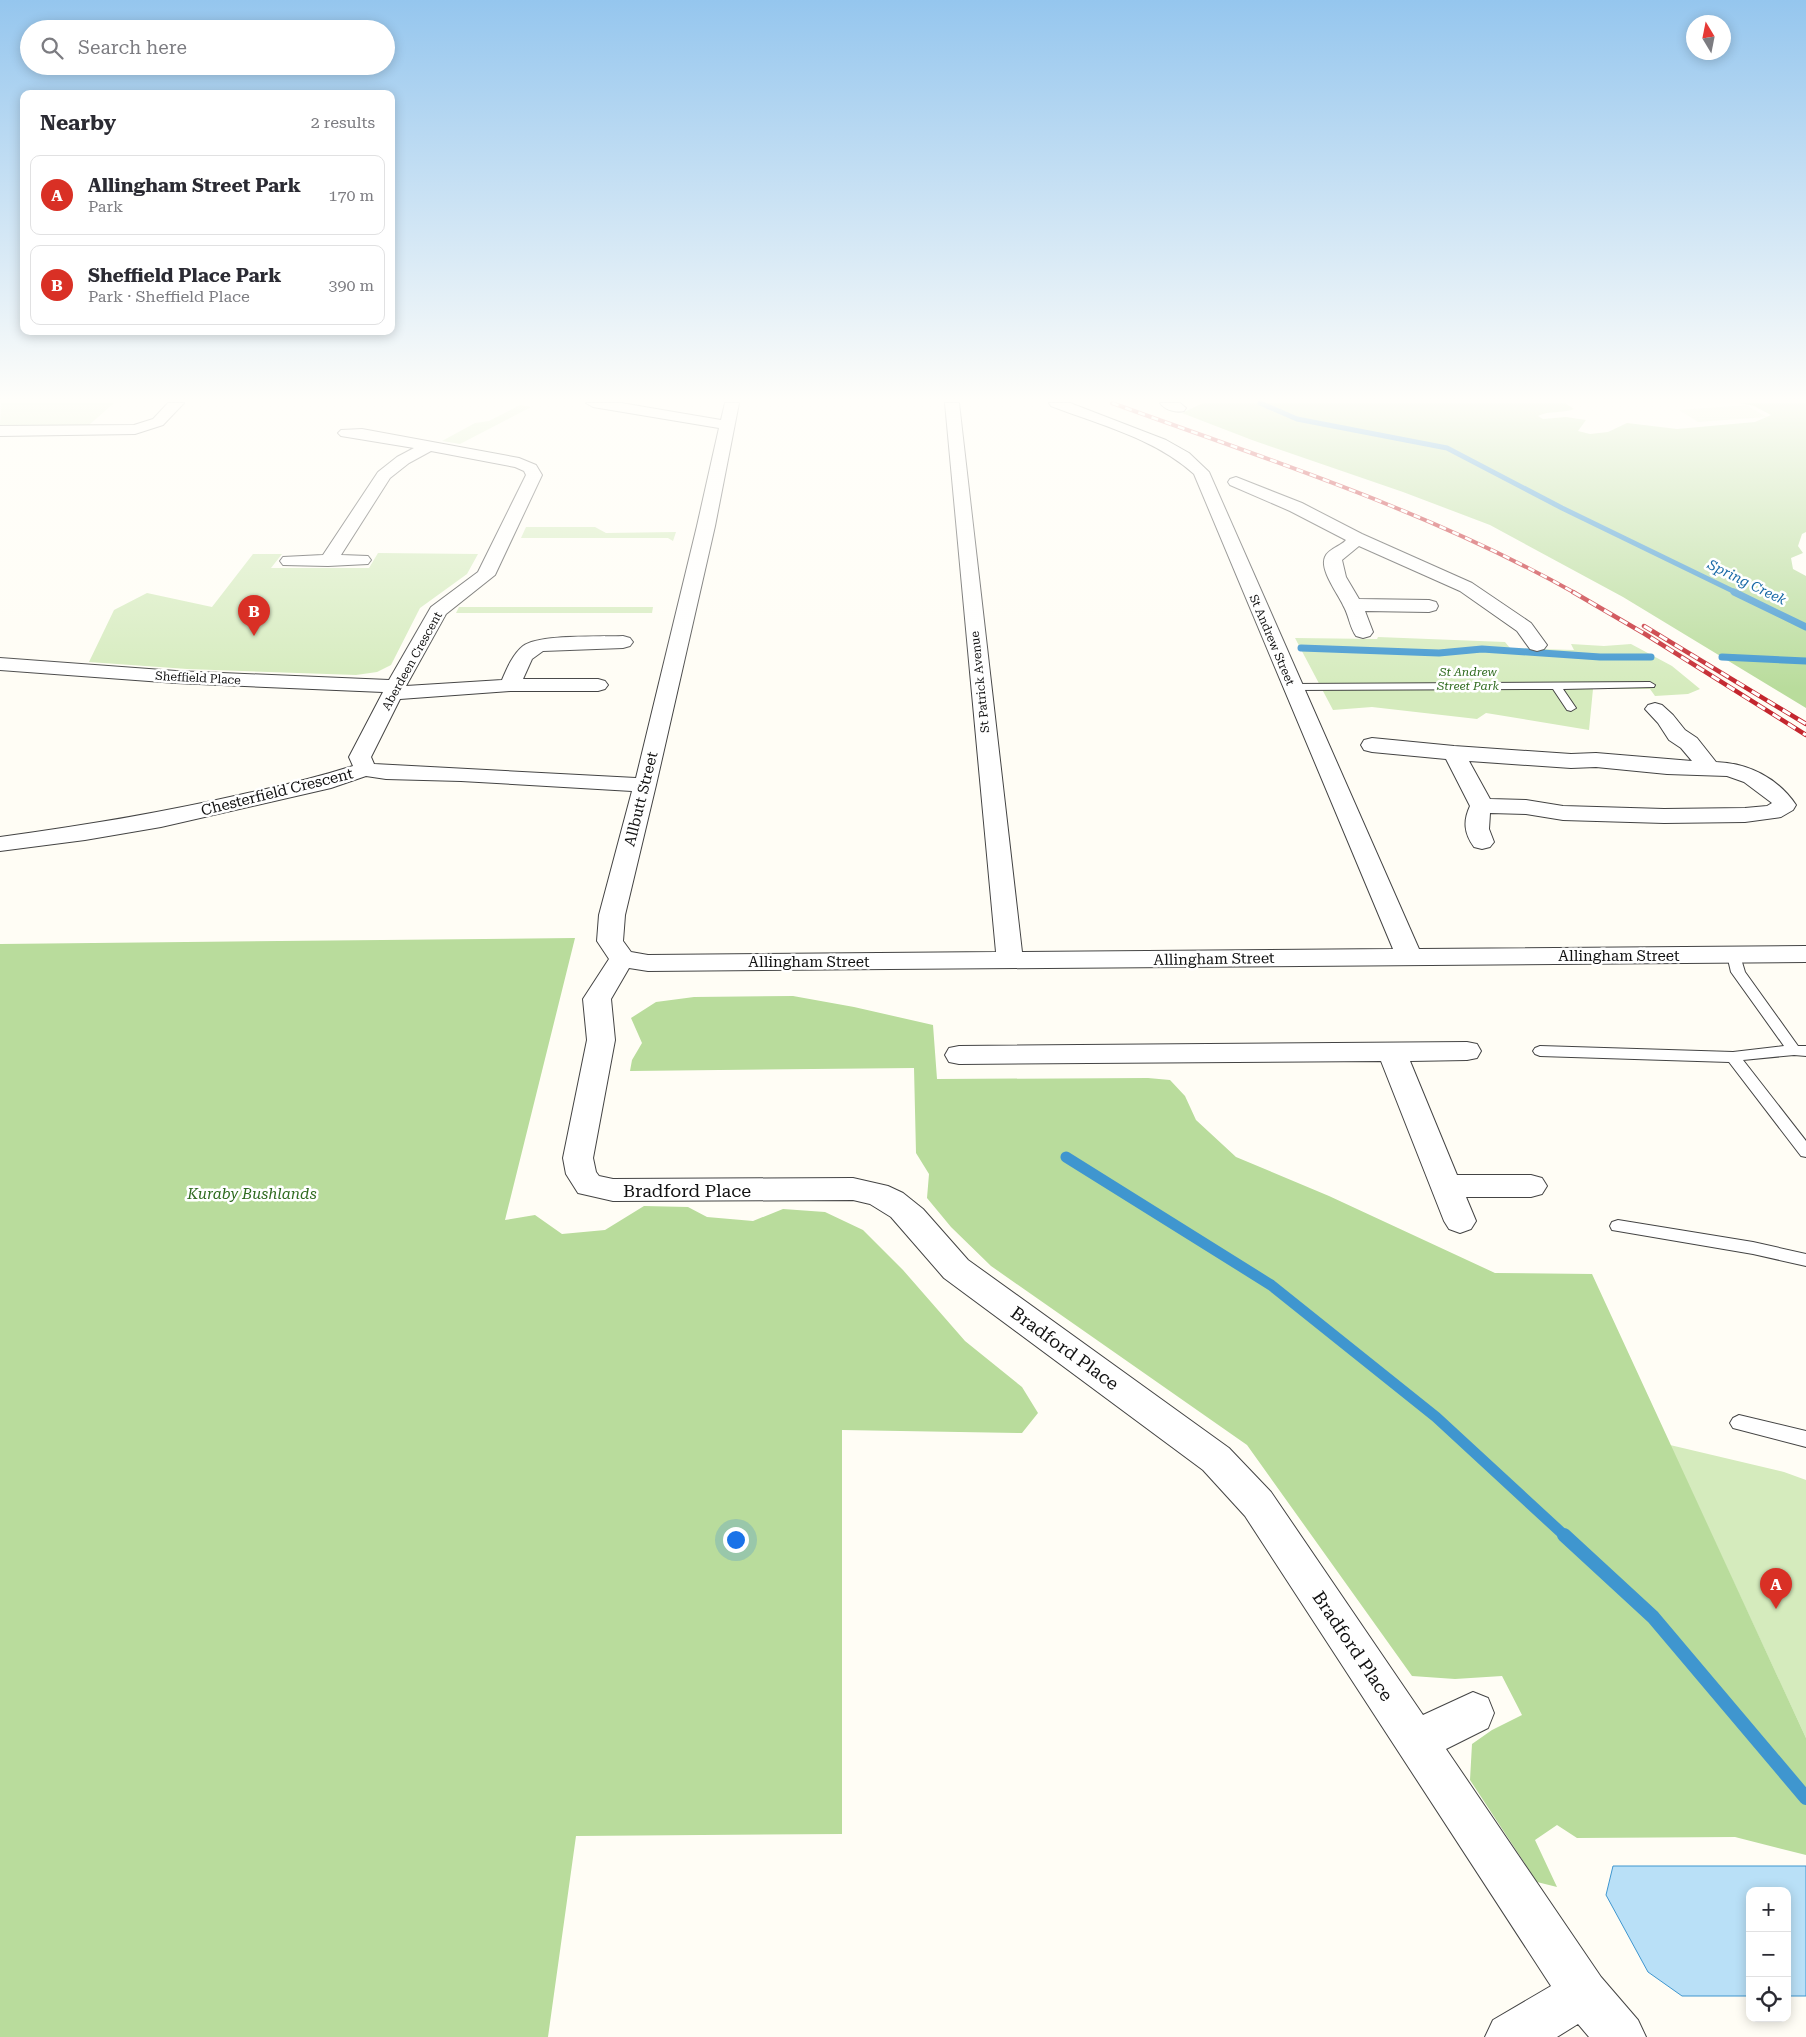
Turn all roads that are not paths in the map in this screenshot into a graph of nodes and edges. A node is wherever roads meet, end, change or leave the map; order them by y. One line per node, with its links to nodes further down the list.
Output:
1 (369, 498): 8 (street)
2 (522, 498): 22 (street, Aberdeen Crescent)
3 (712, 498): 29 (street, Allbutt Street)
4 (962, 498): 39 (street, St Patrick Avenue)
5 (1212, 498): 21 (street, St Andrew Street)
6 (1275, 498): 7 (street)
7 (1356, 538): 11 (street); 15 (street)
8 (328, 560): 9 (street); 10 (street)
9 (362, 560)
10 (289, 561)
11 (1353, 605): 12 (street); 13 (street)
12 (1429, 606)
13 (1363, 632)
14 (623, 642): 17 (street)
15 (1537, 645)
16 (0, 664): 22 (street, Sheffield Place)
17 (510, 685): 18 (street, Sheffield Place); 22 (street, Sheffield Place)
18 (598, 685)
19 (1650, 685): 20 (lane)
20 (1556, 686): 21 (lane); 23 (lane)
21 (1292, 687): 37 (street, St Andrew Street)
22 (394, 690): 28 (street, Aberdeen Crescent)
23 (1571, 708)
24 (1655, 709): 27 (street)
25 (1372, 745): 26 (street)
26 (1454, 753): 27 (street); 32 (street)
27 (1708, 767): 30 (street)
28 (365, 770): 29 (street, Chesterfield Crescent); 34 (street, Chesterfield Crescent)
29 (645, 786): 38 (street, Allbutt Street)
30 (1781, 800): 31 (street); 32 (street)
31 (1806, 804)
32 (1482, 806): 33 (street)
33 (1482, 842)
34 (0, 844)
35 (1806, 954): 36 (street, Allingham Street)
36 (1734, 955): 37 (street, Allingham Street); 40 (lane)
37 (1409, 957): 39 (street, Allingham Street)
38 (622, 958): 39 (street, Allingham Street); 55 (street, Bradford Place)
39 (1010, 960)
40 (1800, 1050): 45 (lane)
41 (1467, 1051): 43 (street)
42 (1540, 1051): 45 (lane)
43 (1392, 1052): 44 (street); 47 (street)
44 (959, 1055)
45 (1733, 1057): 46 (lane)
46 (1806, 1152)
47 (1446, 1186): 48 (street); 49 (street)
48 (1531, 1186)
49 (1460, 1221)
50 (1618, 1226): 51 (lane)
51 (1806, 1260)
52 (1740, 1423): 53 (lane)
53 (1806, 1439)
54 (1473, 1713): 55 (street)
55 (1416, 1741): 56 (street, Bradford Place)
56 (1584, 1994): 57 (street); 58 (street, Bradford Place)
57 (1510, 2037)
58 (1621, 2037)

